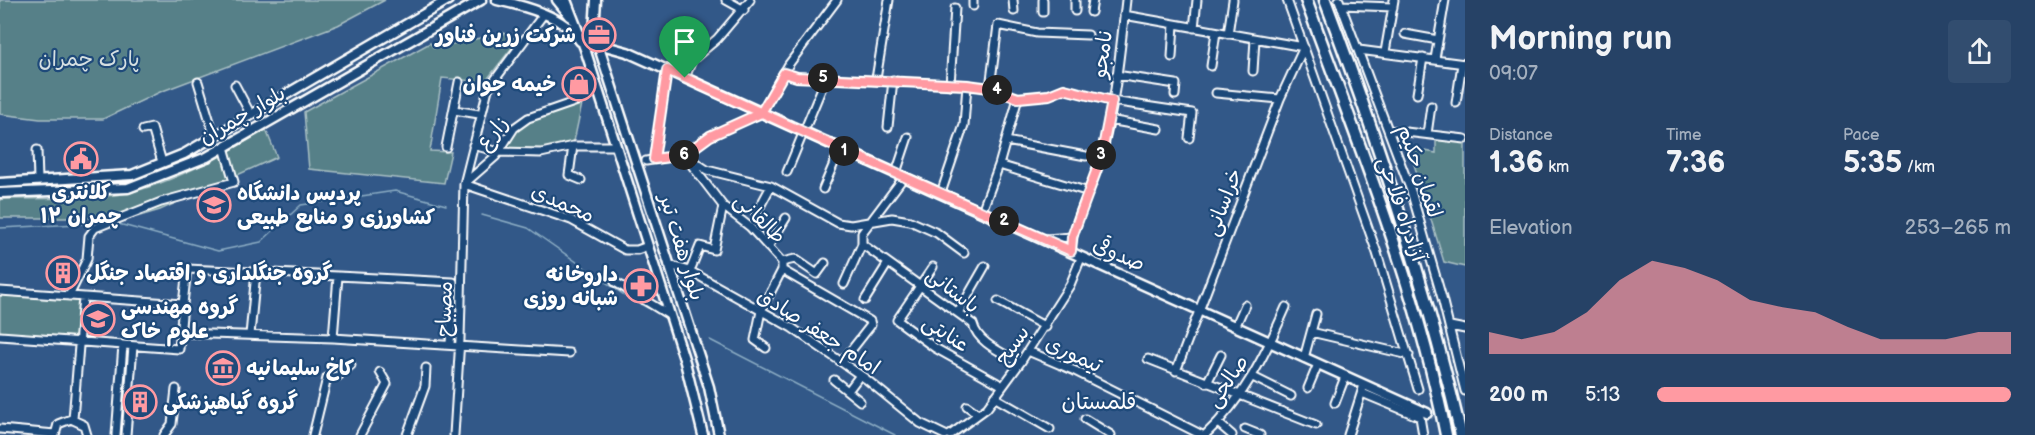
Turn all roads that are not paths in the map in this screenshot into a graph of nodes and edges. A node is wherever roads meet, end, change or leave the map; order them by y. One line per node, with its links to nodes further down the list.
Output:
1 (447, 0): 79 (main road, بلوار چمران)
2 (481, 0): 95 (main road, بلوار چمران)
3 (497, 0): 31 (main road, بلوار هفت تیر)
4 (557, 0): 34 (main road)
5 (566, 0): 34 (main road, بلوار هفت تیر)
6 (590, 0): 33 (main road)
7 (596, 0): 33 (main road, بلوار هفت تیر)
8 (726, 0): 26 (street)
9 (750, 0): 26 (street)
10 (837, 0): 55 (street)
11 (889, 0): 59 (street)
12 (1013, 0): 27 (street)
13 (1043, 0): 29 (street)
14 (1075, 0): 28 (street)
15 (1093, 0): 30 (street)
16 (1126, 0): 32 (street, نامجو)
17 (1197, 0): 36 (street)
18 (1233, 0): 38 (street)
19 (1287, 0): 44 (street)
20 (1306, 0): 233 (highway, آزادراه فلاحی)
21 (1325, 0): 234 (highway, آزادراه فلاحی)
22 (1444, 0): 42 (street)
23 (1340, 2): 24 (street); 46 (street, لقمان حکیم)
24 (1394, 3): 47 (street)
25 (955, 8): 64 (street)
26 (744, 10): 57 (street)
27 (1014, 11)
28 (1075, 11)
29 (1043, 12)
30 (1092, 12)
31 (543, 15): 45 (main road, بلوار هفت تیر); 78 (street, مصباح)
32 (1124, 15): 35 (street); 56 (street, نامجو)
33 (593, 21): 43 (main road, بلوار هفت تیر)
34 (576, 23): 45 (main road, بلوار هفت تیر)
35 (1174, 24): 36 (street); 48 (street)
36 (1194, 28): 37 (street)
37 (1216, 32): 38 (street); 52 (street)
38 (1228, 34): 41 (street)
39 (1405, 34): 42 (street)
40 (1088, 35): 66 (street)
41 (1256, 39): 44 (street); 54 (street)
42 (1438, 40): 50 (street)
43 (598, 44): 53 (main road, صدوقی); 130 (main road, بلوار هفت تیر)
44 (1304, 47): 72 (street, خراسانی); 175 (street)
45 (585, 49): 94 (main road, بلوار هفت تیر)
46 (1359, 50): 47 (street); 84 (street, لقمان حکیم)
47 (1385, 52): 49 (street)
48 (1172, 57)
49 (1423, 58): 50 (street); 68 (street)
50 (1435, 59): 51 (street)
51 (1464, 64): 74 (street)
52 (1211, 66)
53 (667, 70): 57 (main road, صدوقی); 100 (street)
54 (1253, 71)
55 (784, 73): 58 (street); 77 (street)
56 (1116, 75): 69 (street); 73 (street, نامجو)
57 (685, 78): 77 (main road, صدوقی)
58 (825, 78): 59 (street); 85 (street)
59 (876, 79): 60 (street)
60 (893, 80): 64 (street); 81 (street)
61 (198, 82): 88 (street)
62 (459, 82): 76 (street)
63 (235, 85): 79 (street)
64 (950, 85): 65 (street)
65 (967, 85): 66 (street); 114 (street)
66 (990, 88): 70 (street)
67 (1216, 93): 72 (street)
68 (1417, 94)
69 (1175, 95)
70 (1018, 98): 73 (street); 91 (street)
71 (583, 99): 99 (street, زارع)
72 (1280, 99): 150 (street, خراسانی)
73 (1112, 101): 80 (street, نامجو); 89 (street)
74 (1456, 104)
75 (1431, 106): 86 (street)
76 (454, 110): 78 (street); 96 (street)
77 (761, 113): 85 (main road, صدوقی); 100 (street)
78 (479, 114): 92 (street, مصباح)
79 (251, 115): 88 (main road, بلوار چمران)
80 (1109, 120): 82 (street); 112 (street, نامجو)
81 (888, 127)
82 (1159, 129)
83 (143, 130): 102 (street)
84 (1389, 130): 86 (street); 157 (street, لقمان حکیم)
85 (805, 134): 97 (main road, صدوقی); 104 (street)
86 (1427, 134): 90 (street)
87 (908, 137): 105 (street)
88 (215, 138): 102 (main road, بلوار چمران)
89 (1189, 138)
90 (1465, 139)
91 (1006, 141): 101 (street); 103 (street)
92 (473, 145): 99 (street); 109 (street, مصباح)
93 (573, 146): 94 (street); 99 (street); 107 (street)
94 (616, 146): 123 (main road, بلوار هفت تیر)
95 (224, 147): 113 (main road, بلوار چمران); 141 (street)
96 (446, 147)
97 (840, 149): 105 (main road, صدوقی); 111 (street)
98 (37, 150): 106 (street)
99 (499, 152): 109 (street, زارع)
100 (684, 155): 110 (street); 115 (street, طالقانی)
101 (1086, 156)
102 (162, 162): 106 (main road, بلوار چمران)
103 (999, 165): 112 (street); 116 (street)
104 (787, 172)
105 (900, 175): 114 (main road, صدوقی); 118 (street)
106 (38, 180): 108 (main road, بلوار چمران)
107 (581, 180)
108 (0, 183)
109 (464, 184): 123 (street, محمدی); 169 (street, مصباح)
110 (771, 186): 118 (street); 119 (street)
111 (823, 189)
112 (1089, 192): 120 (street, نامجو)
113 (0, 193)
114 (941, 193): 116 (main road, صدوقی)
115 (723, 206): 119 (street, طالقانی); 135 (street)
116 (982, 211): 121 (main road, صدوقی)
117 (786, 218): 124 (street)
118 (869, 222): 122 (street); 126 (street)
119 (750, 227): 124 (street, طالقانی)
120 (1072, 237): 121 (street); 125 (street, نامجو)
121 (1046, 240): 125 (main road, صدوقی)
122 (862, 244): 129 (street, باستانی); 138 (street)
123 (648, 246): 145 (main road, بلوار هفت تیر)
124 (768, 247): 131 (street, طالقانی)
125 (1071, 251): 127 (main road, صدوقی)
126 (964, 253)
127 (1081, 258): 150 (main road, صدوقی); 158 (street, بسیح)
128 (825, 263): 131 (street)
129 (888, 263): 139 (street, باستانی); 144 (street)
130 (669, 265): 135 (street, امام جعفر صادق); 143 (main road, بلوار هفت تیر)
131 (782, 266): 151 (street, طالقانی); 178 (street)
132 (985, 266): 152 (street)
133 (933, 267): 139 (street, عنایتی)
134 (256, 272): 136 (street); 147 (street); 162 (street)
135 (690, 272): 151 (street, امام جعفر صادق)
136 (338, 276): 164 (street); 168 (street)
137 (615, 282): 155 (street)
138 (844, 284)
139 (920, 284): 152 (street, باستانی); 191 (street, عنایتی)
140 (0, 291): 141 (street)
141 (69, 296): 142 (street)
142 (83, 297): 147 (street); 165 (street)
143 (679, 298): 145 (main road); 154 (main road, بلوار هفت تیر)
144 (865, 300)
145 (665, 301): 155 (main road, بلوار هفت تیر)
146 (998, 301): 158 (street)
147 (183, 304): 161 (street)
148 (1245, 304): 156 (street)
149 (1286, 308): 166 (street, صالحی)
150 (1200, 309): 156 (main road, صدوقی); 183 (street, خراسانی)
151 (761, 311): 171 (street, طالقانی); 178 (street, امام جعفر صادق)
152 (958, 313): 179 (street, باستانی)
153 (1316, 314): 160 (street)
154 (684, 315): 155 (main road); 224 (main road, بلوار هفت تیر)
155 (670, 316): 223 (main road, بلوار هفت تیر)
156 (1236, 325): 166 (main road, صدوقی)
157 (1450, 326): 159 (street); 188 (street, لقمان حکیم)
158 (1046, 327): 172 (street, بسیح)
159 (1465, 329)
160 (1311, 332): 175 (street); 176 (street)
161 (180, 333): 162 (street); 170 (street)
162 (250, 335): 164 (street)
163 (0, 336): 165 (street)
164 (333, 338): 168 (street)
165 (80, 342): 167 (street); 206 (street)
166 (1271, 342): 176 (main road, صدوقی); 186 (street, صالحی)
167 (123, 345): 170 (street); 216 (street)
168 (450, 345): 169 (street)
169 (460, 345): 173 (street); 222 (street, مصباح)
170 (133, 346): 217 (street)
171 (766, 348)
172 (1028, 351): 179 (street, بسیح); 228 (street, تیموری)
173 (569, 353)
174 (1221, 355): 190 (street)
175 (1409, 355): 195 (street)
176 (1304, 358): 180 (main road, صدوقی)
177 (1148, 359): 183 (street)
178 (842, 362): 185 (street, امام جعفر صادق)
179 (1020, 363): 191 (street, بسیح)
180 (1318, 364): 187 (main road, صدوقی); 192 (street)
181 (351, 365): 219 (street)
182 (426, 368): 221 (street)
183 (1176, 371): 190 (street)
184 (380, 372): 220 (street)
185 (860, 375): 196 (street); 225 (street, امام جعفر صادق)
186 (1253, 377): 198 (street); 200 (street, صالحی)
187 (1345, 377): 194 (main road, صدوقی); 202 (street)
188 (1463, 377): 197 (street, لقمان حکیم)
189 (834, 380): 196 (street)
190 (1207, 383): 200 (street)
191 (1003, 386): 199 (street, بسیح)
192 (1308, 388)
193 (176, 389): 218 (street)
194 (1363, 389): 204 (main road, صدوقی); 231 (street); 232 (street)
195 (1418, 389)
196 (848, 390): 201 (street)
197 (1465, 391)
198 (1291, 396)
199 (994, 397): 205 (street, بسیح); 211 (street)
200 (1240, 397): 208 (street, صالحی); 209 (street)
201 (860, 401)
202 (1335, 403)
203 (967, 406): 205 (street)
204 (1427, 412)
205 (978, 414): 226 (street, بسیح)
206 (73, 419): 214 (street); 215 (street)
207 (1085, 419): 227 (street)
208 (1218, 423): 228 (street, صالحی); 229 (street)
209 (1316, 425)
210 (0, 429): 213 (street)
211 (1050, 429)
212 (1245, 429): 230 (street)
213 (24, 433): 214 (street)
214 (55, 434)
215 (87, 435)
216 (116, 435)
217 (126, 435)
218 (164, 435)
219 (313, 435)
220 (360, 435)
221 (407, 435)
222 (454, 435)
223 (703, 435)
224 (719, 435)
225 (945, 435)
226 (950, 435)
227 (1111, 435)
228 (1204, 435)
229 (1232, 435)
230 (1260, 435)
231 (1348, 435)
232 (1423, 435)
233 (1446, 435)
234 (1461, 435)

